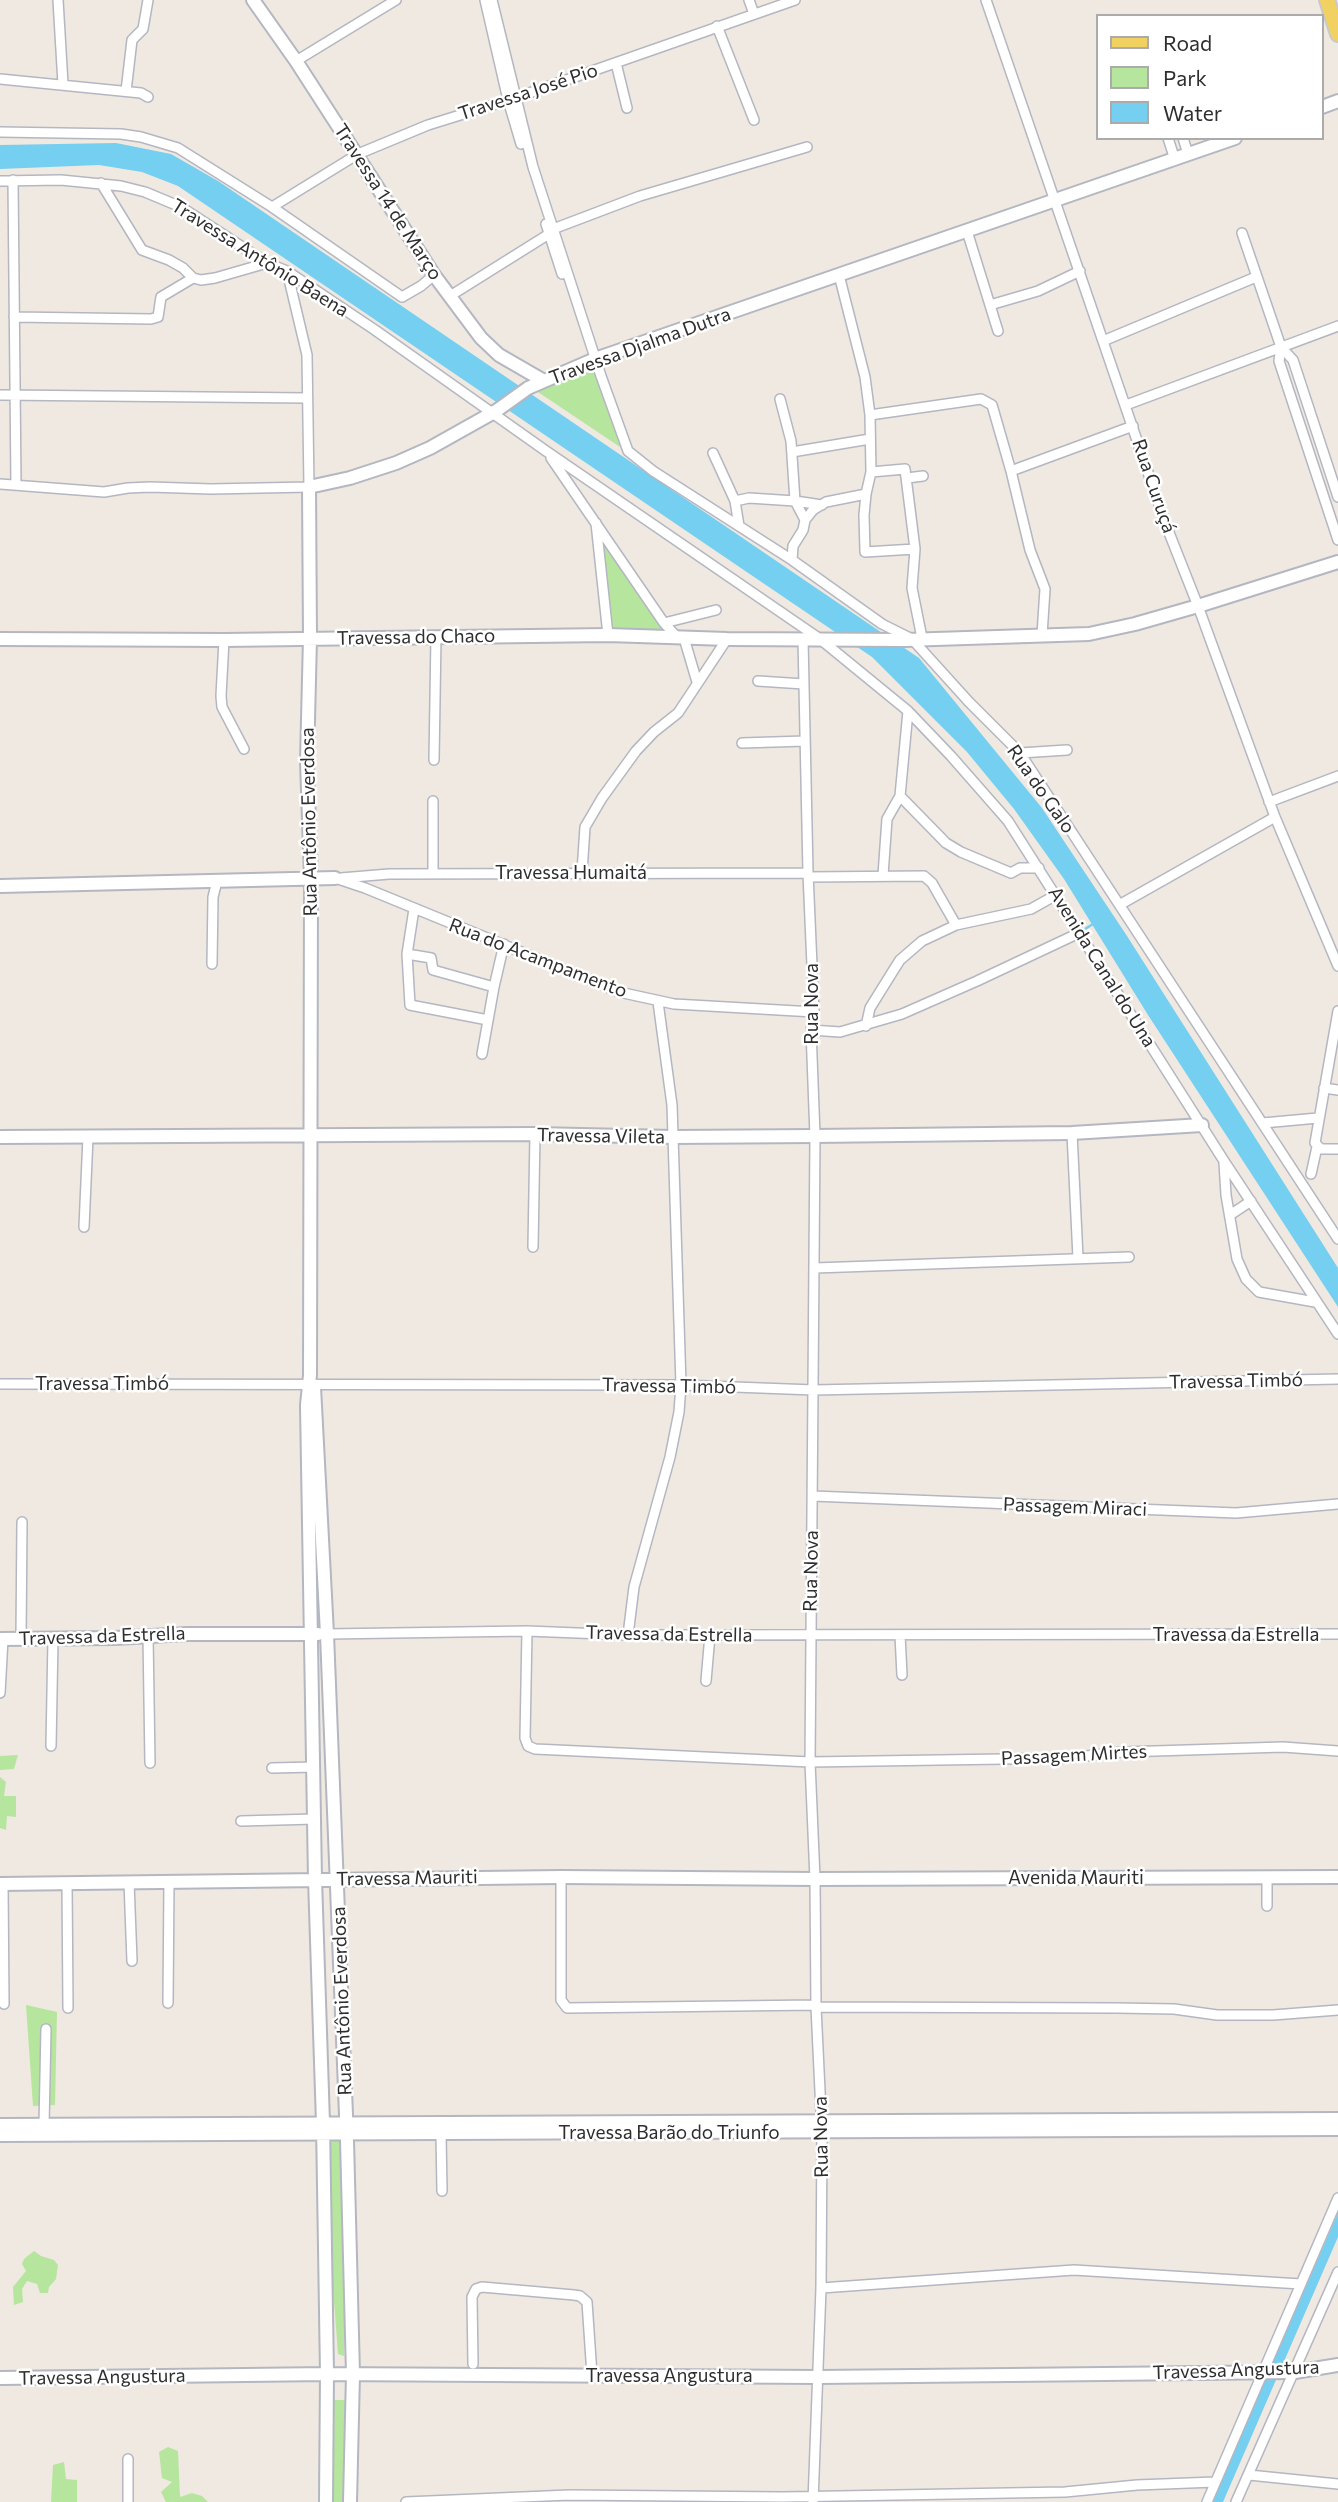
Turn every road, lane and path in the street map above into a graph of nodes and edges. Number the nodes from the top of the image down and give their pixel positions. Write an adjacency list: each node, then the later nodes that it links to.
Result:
1 (58, 0): 17 (street)
2 (148, 0): 18 (street)
3 (253, 0): 14 (street, Travessa 14 de Março)
4 (396, 0): 14 (street)
5 (485, 0): 20 (street)
6 (492, 0): 20 (street)
7 (750, 0): 11 (street)
8 (794, 0): 11 (street, Travessa José Pio)
9 (986, 0): 34 (street, Rua Curuçá)
10 (1327, 0): 13 (main road)
11 (754, 14): 12 (street, Travessa José Pio)
12 (717, 26): 15 (street, Travessa José Pio); 22 (street)
13 (1338, 34)
14 (296, 61): 28 (street, Travessa 14 de Março)
15 (616, 62): 20 (street, Travessa José Pio); 21 (street)
16 (0, 79): 17 (street)
17 (63, 84): 18 (street)
18 (126, 91): 19 (street)
19 (148, 97)
20 (511, 99): 28 (street, Travessa José Pio); 37 (street)
21 (627, 108)
22 (754, 120)
23 (0, 132): 35 (street)
24 (1169, 140): 30 (street)
25 (1184, 140): 29 (street)
26 (1229, 140): 29 (street, Travessa Djalma Dutra)
27 (807, 147): 37 (street)
28 (358, 154): 35 (street, Travessa José Pio); 42 (street, Travessa 14 de Março)
29 (1188, 154): 30 (street, Travessa Djalma Dutra)
30 (1175, 160): 34 (street, Travessa Djalma Dutra)
31 (13, 180): 32 (street, Travessa Antônio Baena); 33 (street, Travessa Antônio Baena); 48 (street)
32 (0, 181)
33 (102, 183): 39 (street, Travessa Antônio Baena); 45 (street)
34 (1056, 200): 36 (street, Travessa Djalma Dutra); 41 (street, Rua Curuçá)
35 (272, 207): 42 (street)
36 (967, 231): 43 (street, Travessa Djalma Dutra); 47 (street)
37 (551, 232): 46 (street); 53 (street)
38 (1242, 233): 44 (street)
39 (267, 263): 40 (street, Travessa Antônio Baena); 45 (street)
40 (287, 271): 57 (street, Rua Antônio Everdosa); 60 (street, Travessa Antônio Baena)
41 (1080, 271): 47 (street); 51 (street, Rua Curuçá)
42 (434, 275): 46 (street, Travessa 14 de Março)
43 (839, 275): 53 (street, Travessa Djalma Dutra); 61 (street)
44 (1256, 276): 51 (street); 52 (street)
45 (193, 278): 48 (street)
46 (450, 296): 54 (street, Travessa 14 de Março)
47 (990, 304): 50 (street)
48 (14, 317): 56 (street)
49 (1338, 326): 52 (street)
50 (998, 331)
51 (1103, 341): 59 (street, Rua Curuçá)
52 (1281, 347): 59 (street); 75 (street); 82 (street)
53 (593, 361): 54 (street, Travessa Djalma Dutra); 81 (street, Rua do Galo)
54 (544, 381): 60 (street, Travessa Djalma Dutra)
55 (0, 395): 56 (street)
56 (15, 395): 57 (street); 72 (street)
57 (307, 398): 73 (street, Rua Antônio Everdosa)
58 (780, 400): 65 (street)
59 (1126, 405): 62 (street, Rua Curuçá)
60 (495, 411): 64 (street); 73 (street, Travessa Djalma Dutra)
61 (870, 415): 63 (street); 67 (street)
62 (1133, 426): 67 (street); 86 (street, Rua Curuçá)
63 (870, 439): 65 (street); 68 (street)
64 (546, 451): 80 (street); 97 (street)
65 (792, 452): 77 (street)
66 (713, 453): 76 (street)
67 (1011, 471): 90 (street)
68 (872, 472): 70 (street); 74 (street)
69 (923, 476): 70 (street)
70 (907, 478): 83 (street)
71 (0, 484): 72 (street, Travessa Djalma Dutra)
72 (16, 485): 73 (street, Travessa Djalma Dutra)
73 (309, 487): 92 (street, Rua Antônio Everdosa)
74 (866, 494): 78 (street); 83 (street)
75 (1338, 497)
76 (735, 501): 77 (street); 81 (street)
77 (795, 501): 78 (street); 79 (street)
78 (822, 505): 79 (street)
79 (805, 520): 84 (street)
80 (595, 521): 88 (street); 89 (street)
81 (739, 526): 84 (street, Rua do Galo)
82 (1338, 540)
83 (915, 549): 98 (street)
84 (792, 560): 98 (street, Rua do Galo)
85 (1338, 562): 86 (street, Travessa do Chaco)
86 (1198, 607): 90 (street, Travessa do Chaco); 113 (street, Rua Curuçá)
87 (716, 610): 88 (street)
88 (664, 623): 93 (street)
89 (608, 635): 91 (street, Travessa do Chaco); 93 (street, Travessa do Chaco)
90 (1042, 635): 98 (street, Travessa do Chaco)
91 (436, 637): 92 (street, Travessa do Chaco); 109 (street)
92 (310, 638): 99 (street, Travessa do Chaco); 121 (street, Rua Antônio Everdosa)
93 (680, 638): 95 (street, Travessa do Chaco); 101 (street)
94 (0, 639): 99 (street, Travessa do Chaco)
95 (727, 639): 96 (street, Travessa do Chaco); 101 (street)
96 (803, 639): 97 (street, Travessa do Chaco); 102 (street, Rua Nova)
97 (825, 639): 98 (street, Travessa do Chaco); 103 (street, Avenida Canal do Una)
98 (913, 639): 108 (street, Rua do Galo)
99 (224, 640): 106 (street)
100 (758, 681): 102 (street)
101 (697, 682): 116 (street)
102 (804, 684): 104 (street, Rua Nova)
103 (908, 711): 111 (street); 115 (street, Avenida Canal do Una)
104 (805, 741): 105 (street); 118 (street, Rua Nova)
105 (742, 743)
106 (244, 749)
107 (1067, 750): 108 (street)
108 (1020, 752): 125 (street, Rua do Galo)
109 (434, 760)
110 (1338, 776): 113 (street)
111 (900, 796): 115 (street); 119 (street)
112 (433, 801): 117 (street)
113 (1269, 802): 114 (street, Rua Curuçá)
114 (1275, 817): 125 (street); 132 (street, Rua Curuçá)
115 (1039, 868): 124 (street, Avenida Canal do Una)
116 (582, 872): 117 (street, Travessa Humaitá); 118 (street, Travessa Humaitá)
117 (433, 874): 120 (street, Travessa Humaitá)
118 (808, 875): 119 (street, Travessa Humaitá); 136 (street, Rua Nova)
119 (883, 876): 127 (street, Travessa Humaitá)
120 (335, 878): 121 (street, Rua do Acampamento); 126 (street, Rua do Acampamento)
121 (311, 879): 122 (street); 151 (street, Rua Antônio Everdosa)
122 (217, 881): 123 (street); 131 (street)
123 (0, 886)
124 (1055, 895): 127 (street); 128 (street, Avenida Canal do Una)
125 (1121, 904): 144 (street, Rua do Galo)
126 (414, 909): 129 (street, Rua do Acampamento); 130 (street)
127 (956, 925): 138 (street)
128 (1079, 933): 138 (street); 145 (street, Avenida Canal do Una)
129 (504, 944): 133 (street); 134 (street, Rua do Acampamento)
130 (407, 954): 133 (street); 137 (street)
131 (212, 964)
132 (1338, 966)
133 (494, 987): 137 (street)
134 (658, 1002): 136 (street, Rua do Acampamento); 152 (street)
135 (1338, 1011): 141 (street)
136 (814, 1012): 139 (street, Rua Nova)
137 (488, 1020): 140 (street)
138 (866, 1026): 139 (street)
139 (811, 1030): 148 (street, Rua Nova)
140 (482, 1054)
141 (1324, 1088): 142 (street); 143 (street)
142 (1338, 1090)
143 (1318, 1118): 144 (street); 153 (street)
144 (1264, 1123): 160 (street, Rua do Galo)
145 (1202, 1125): 146 (street, Travessa Vileta); 155 (street, Avenida Canal do Una)
146 (1072, 1133): 148 (street, Travessa Vileta); 163 (street)
147 (535, 1134): 151 (street, Travessa Vileta); 152 (street, Travessa Vileta); 161 (street)
148 (814, 1136): 152 (street, Travessa Vileta); 164 (street, Rua Nova)
149 (0, 1137): 150 (street, Travessa Vileta)
150 (88, 1137): 151 (street, Travessa Vileta); 159 (street)
151 (310, 1137): 168 (street, Rua Antônio Everdosa)
152 (673, 1137): 170 (street)
153 (1317, 1147): 154 (street); 156 (street)
154 (1338, 1149)
155 (1224, 1161): 157 (street, Avenida Canal do Una); 158 (street)
156 (1311, 1174)
157 (1251, 1201): 158 (street); 165 (street, Avenida Canal do Una)
158 (1230, 1215): 165 (street)
159 (84, 1227)
160 (1338, 1239)
161 (533, 1247)
162 (1129, 1257): 163 (street)
163 (1078, 1258): 164 (street)
164 (815, 1268): 171 (street, Rua Nova)
165 (1315, 1302): 166 (street, Avenida Canal do Una)
166 (1338, 1334)
167 (1338, 1379): 171 (street, Travessa Timbó)
168 (311, 1381): 169 (street, Travessa Timbó); 170 (street, Travessa Timbó); 176 (street, Rua Antônio Everdosa); 177 (street, Rua Antônio Everdosa)
169 (0, 1384)
170 (681, 1385): 171 (street, Travessa Timbó); 180 (street)
171 (814, 1390): 172 (street, Rua Nova)
172 (813, 1496): 173 (street, Passagem Miraci); 178 (street, Rua Nova)
173 (1338, 1504)
174 (22, 1522): 185 (street)
175 (527, 1631): 177 (street, Travessa da Estrella); 180 (street, Travessa da Estrella); 192 (street, Passagem Mirtes)
176 (312, 1633): 177 (street, Travessa da Estrella); 183 (street, Travessa da Estrella); 194 (street, Rua Antônio Everdosa)
177 (327, 1634): 199 (street, Rua Antônio Everdosa)
178 (810, 1634): 181 (street, Travessa da Estrella); 182 (street, Travessa da Estrella); 192 (street, Rua Nova)
179 (1338, 1634): 182 (street, Travessa da Estrella)
180 (628, 1635): 181 (street, Travessa da Estrella)
181 (710, 1635): 188 (street)
182 (900, 1635): 187 (street)
183 (148, 1636): 186 (street, Travessa da Estrella); 193 (street)
184 (2, 1639): 185 (street, Travessa da Estrella); 189 (street)
185 (21, 1639): 186 (street, Travessa da Estrella)
186 (53, 1639): 190 (street)
187 (902, 1675)
188 (706, 1682)
189 (0, 1693)
190 (51, 1746)
191 (1338, 1751): 192 (street, Passagem Mirtes)
192 (810, 1762): 204 (street, Rua Nova)
193 (150, 1763)
194 (314, 1766): 195 (street); 196 (street, Rua Antônio Everdosa)
195 (272, 1768)
196 (315, 1819): 197 (street); 198 (street, Rua Antônio Everdosa)
197 (241, 1821)
198 (314, 1845): 199 (street); 205 (street, Rua Antônio Everdosa)
199 (335, 1845): 203 (street, Rua Antônio Everdosa)
200 (561, 1877): 203 (street, Travessa Mauriti); 204 (street, Travessa Mauriti); 214 (street)
201 (1267, 1877): 202 (street, Avenida Mauriti); 204 (street, Avenida Mauriti); 210 (street)
202 (1338, 1877)
203 (337, 1878): 205 (street, Travessa Mauriti); 225 (street, Rua Antônio Everdosa)
204 (815, 1879): 214 (street, Rua Nova)
205 (315, 1880): 206 (street, Travessa Mauriti); 224 (street, Rua Antônio Everdosa)
206 (169, 1881): 207 (street, Travessa Mauriti); 212 (street)
207 (129, 1882): 208 (street, Travessa Mauriti); 211 (street)
208 (67, 1883): 209 (street, Travessa Mauriti); 215 (street)
209 (2, 1884): 213 (street)
210 (1267, 1906)
211 (132, 1961)
212 (168, 2003)
213 (4, 2004)
214 (816, 2006): 216 (street); 222 (street, Rua Nova)
215 (68, 2008)
216 (1338, 2010)
217 (46, 2029): 220 (street)
218 (1338, 2119): 221 (street, Travessa Barão do Triunfo)
219 (0, 2125): 220 (street, Travessa Barão do Triunfo)
220 (44, 2125): 227 (street, Travessa Barão do Triunfo)
221 (1176, 2125): 222 (street, Travessa Barão do Triunfo); 226 (street, Travessa Barão do Triunfo)
222 (822, 2127): 223 (street, Travessa Barão do Triunfo); 234 (street, Rua Nova)
223 (569, 2128): 225 (street, Travessa Barão do Triunfo); 228 (street, Travessa Barão do Triunfo)
224 (323, 2129): 225 (street, Travessa Barão do Triunfo); 227 (street, Travessa Barão do Triunfo); 240 (street, Rua Antônio Everdosa)
225 (347, 2129): 228 (street, Travessa Barão do Triunfo); 241 (street, Rua Antônio Everdosa)
226 (1338, 2129)
227 (63, 2130): 229 (street, Travessa Barão do Triunfo)
228 (441, 2134): 230 (street)
229 (0, 2136)
230 (442, 2192)
231 (1338, 2198): 233 (street)
232 (1338, 2272): 235 (street)
233 (1301, 2284): 234 (street); 238 (street)
234 (821, 2288): 243 (street, Rua Nova)
235 (1335, 2288): 239 (street)
236 (472, 2364): 242 (street)
237 (1338, 2365): 239 (street, Travessa Angustura)
238 (1264, 2371): 239 (street, Travessa Angustura); 243 (street, Travessa Angustura); 247 (street)
239 (1290, 2371): 246 (street)
240 (327, 2374): 241 (street, Travessa Angustura); 244 (street, Travessa Angustura); 251 (street, Rua Antônio Everdosa)
241 (353, 2375): 242 (street, Travessa Angustura); 252 (street, Rua Antônio Everdosa)
242 (592, 2375): 243 (street, Travessa Angustura)
243 (819, 2377): 249 (street, Rua Nova)
244 (0, 2378)
245 (128, 2459): 250 (street)
246 (1250, 2475): 248 (street); 255 (street)
247 (1215, 2482): 249 (street); 254 (street)
248 (1338, 2484)
249 (813, 2499): 253 (street)
250 (128, 2502)
251 (326, 2502)
252 (350, 2502)
253 (406, 2502)
254 (1207, 2502)
255 (1236, 2502)

